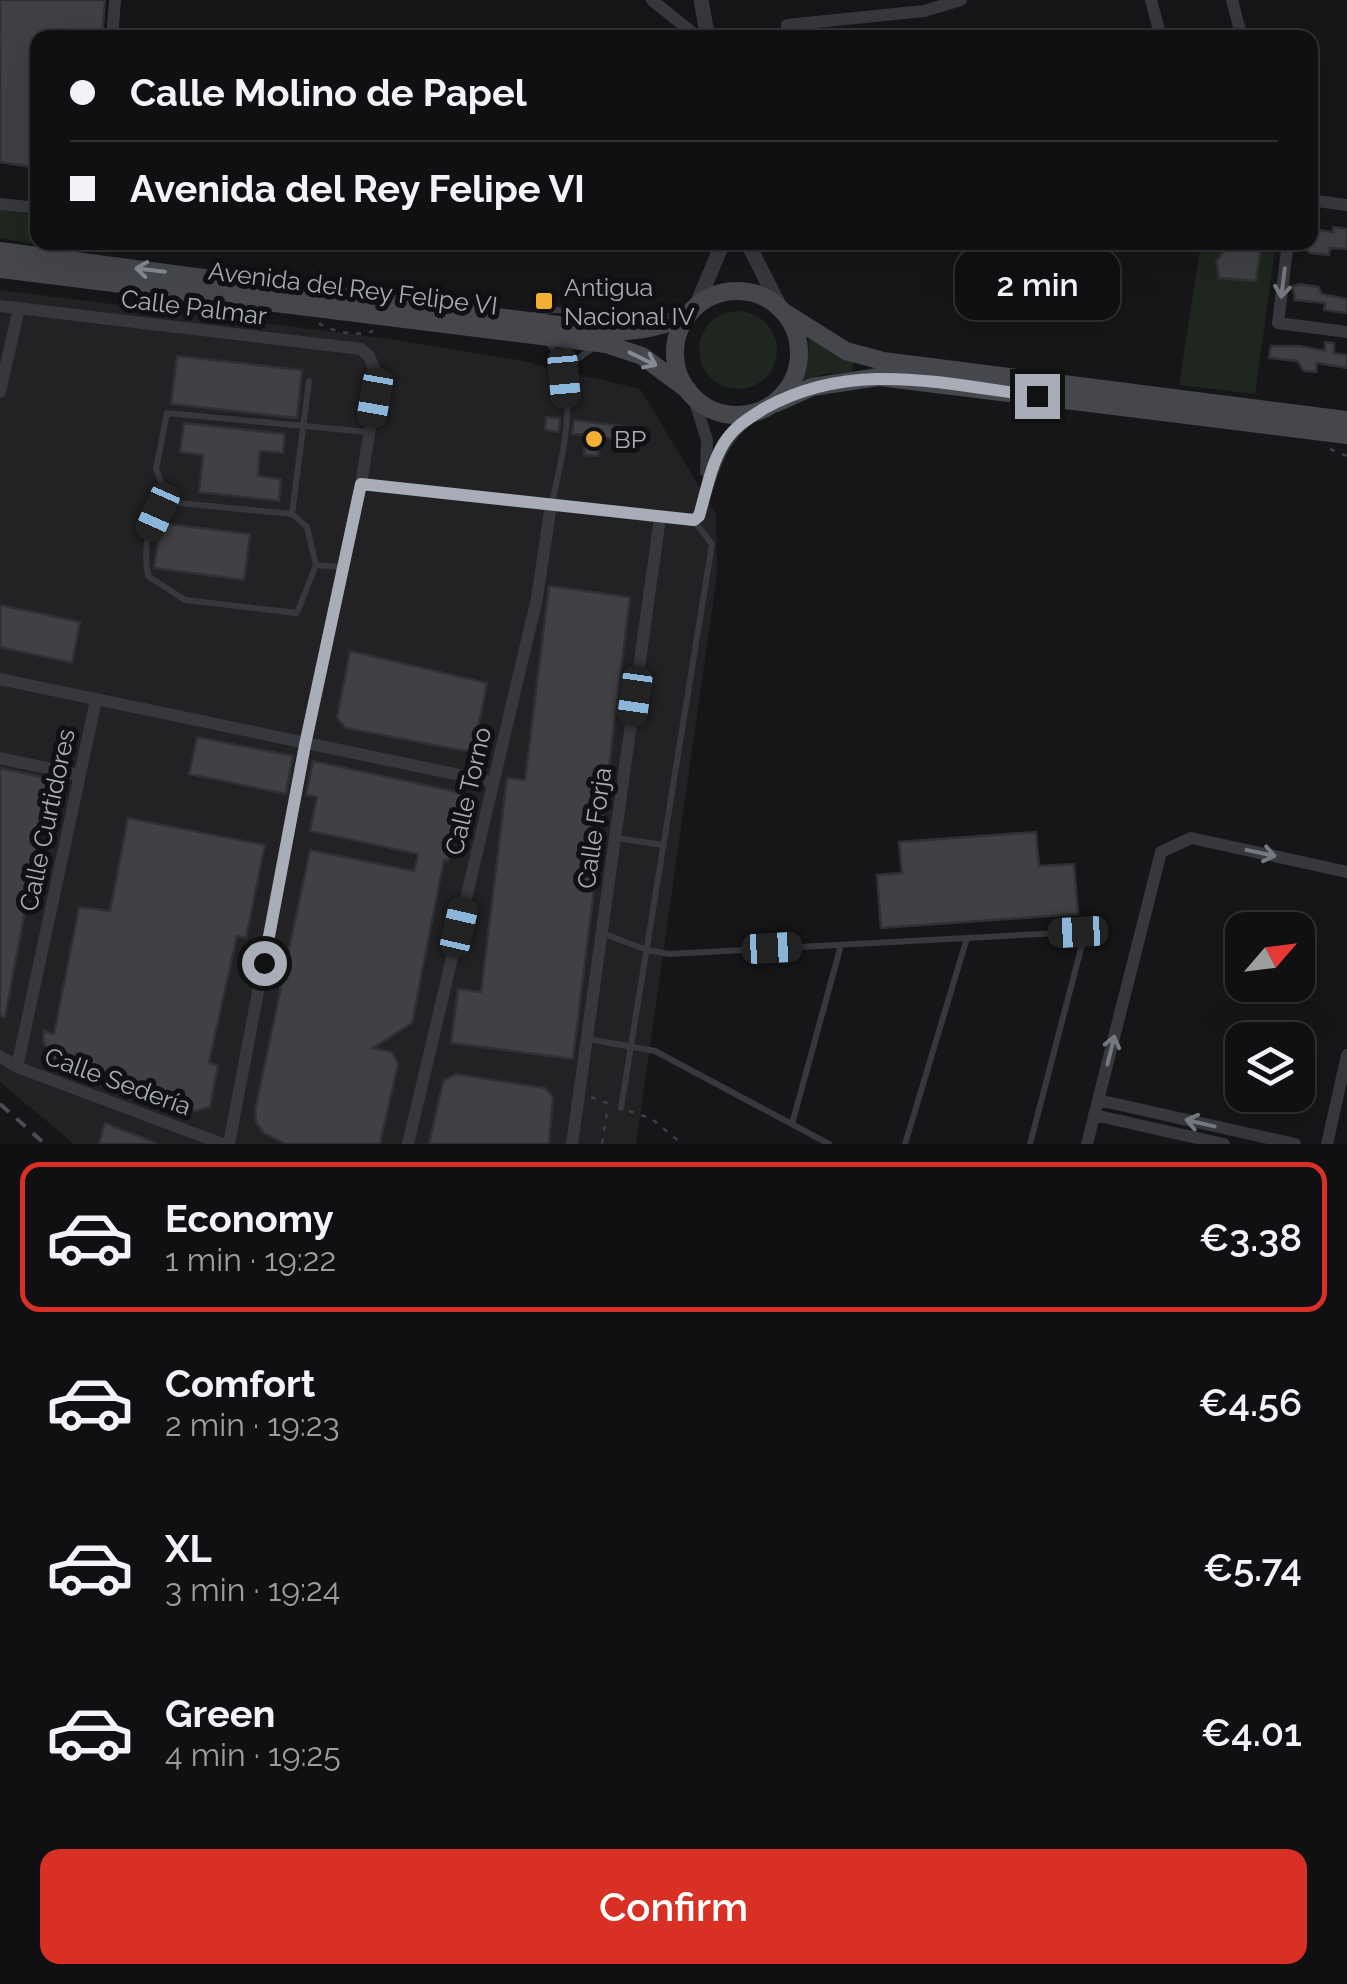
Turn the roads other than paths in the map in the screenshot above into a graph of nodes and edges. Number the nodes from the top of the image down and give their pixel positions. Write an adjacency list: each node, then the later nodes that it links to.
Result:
1 (115, 0): 7 (street)
2 (652, 0): 8 (street)
3 (701, 0): 9 (street)
4 (961, 0): 10 (street)
5 (1150, 0): 11 (street)
6 (1232, 0): 12 (street)
7 (113, 30)
8 (690, 30)
9 (707, 30)
10 (788, 30)
11 (1159, 30)
12 (1240, 30)
13 (1318, 201): 15 (street)
14 (0, 204): 16 (street)
15 (1347, 205)
16 (30, 207)
17 (720, 250): 24 (street)
18 (749, 250): 25 (street)
19 (1287, 250): 26 (street, one-way to 26)
20 (0, 251): 28 (main road, Avenida del Rey Felipe VI, one-way to 20)
21 (0, 269): 27 (main road, Avenida del Rey Felipe VI)
22 (0, 306): 23 (street, Calle Palmar)
23 (19, 308): 31 (street); 36 (street, Calle Palmar)
24 (694, 309): 25 (main road); 28 (main road, Avenida del Rey Felipe VI); 32 (main road)
25 (783, 311): 33 (main road); 34 (main road)
26 (1347, 332)
27 (545, 337): 28 (main road, Avenida del Rey Felipe VI); 29 (lane)
28 (601, 337): 29 (lane); 32 (main road, Avenida del Rey Felipe VI, one-way to 32)
29 (564, 378): 41 (lane)
30 (308, 382): 35 (lane)
31 (0, 392)
32 (690, 393): 33 (main road); 40 (street)
33 (767, 407): 37 (main road); 40 (street)
34 (1342, 417)
35 (304, 426): 36 (lane); 39 (lane); 42 (lane)
36 (370, 432): 38 (street)
37 (1347, 435)
38 (361, 484): 41 (street); 46 (street)
39 (169, 502): 42 (lane); 45 (lane)
40 (702, 504): 44 (street)
41 (552, 505): 43 (street); 52 (street, Calle Torno)
42 (292, 514): 45 (lane)
43 (660, 518): 44 (street); 53 (street, Calle Forja)
44 (694, 520): 54 (lane)
45 (316, 565): 46 (lane)
46 (343, 567): 49 (street)
47 (0, 679): 48 (street)
48 (96, 700): 49 (street); 51 (street, Calle Curtidores)
49 (305, 745): 52 (street); 69 (street)
50 (0, 758): 51 (street)
51 (79, 775): 64 (street, Calle Curtidores)
52 (493, 782): 70 (street, Calle Torno)
53 (615, 838): 54 (lane); 56 (street, Calle Forja)
54 (664, 845): 59 (lane)
55 (1347, 872): 65 (street, one-way to 55)
56 (602, 933): 59 (lane); 60 (street, Calle Forja)
57 (967, 938): 58 (lane); 73 (lane); 74 (lane)
58 (840, 944): 59 (lane); 68 (lane)
59 (647, 950): 61 (lane)
60 (587, 1039): 61 (lane); 71 (street, Calle Forja)
61 (633, 1048): 66 (lane); 68 (lane)
62 (1347, 1055): 78 (street)
63 (0, 1056): 64 (street, Calle Sedería)
64 (17, 1067): 69 (street, Calle Sedería)
65 (1098, 1100): 67 (street); 77 (street, one-way to 65)
66 (621, 1108)
67 (1094, 1114): 75 (street); 76 (street)
68 (792, 1124): 72 (lane)
69 (226, 1144)
70 (408, 1144)
71 (572, 1144)
72 (829, 1144)
73 (906, 1144)
74 (1030, 1144)
75 (1086, 1144)
76 (1224, 1144)
77 (1296, 1144)
78 (1328, 1144)

